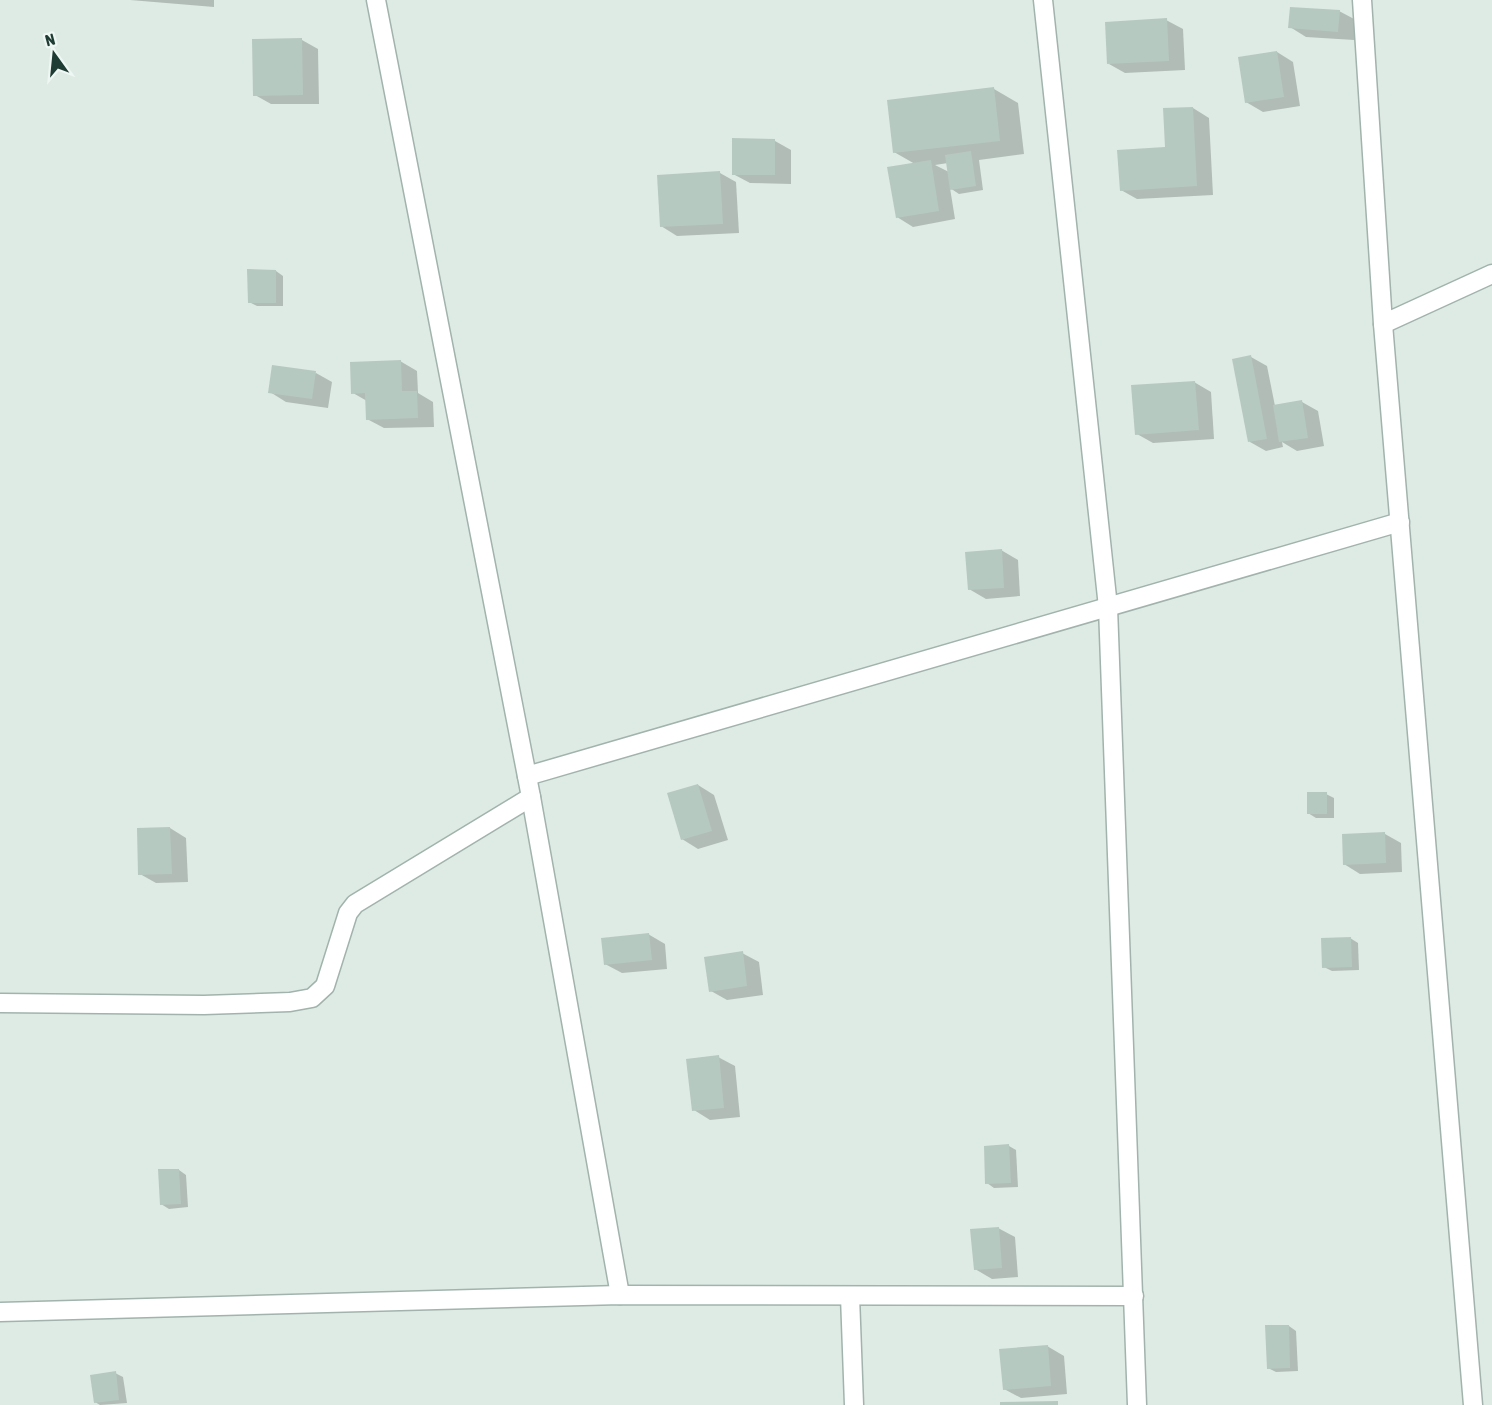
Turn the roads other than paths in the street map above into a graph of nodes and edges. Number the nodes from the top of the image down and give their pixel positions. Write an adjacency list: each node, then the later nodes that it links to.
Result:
1 (376, 0): 8 (street)
2 (1043, 0): 7 (street)
3 (1362, 0): 5 (street)
4 (1492, 274): 5 (street)
5 (1383, 324): 6 (street)
6 (1400, 522): 7 (street); 17 (street)
7 (1108, 607): 8 (street); 13 (street)
8 (527, 776): 9 (street)
9 (531, 797): 10 (street); 11 (street)
10 (0, 1003)
11 (620, 1295): 12 (street); 14 (street)
12 (850, 1296): 13 (street); 15 (street)
13 (1134, 1296): 16 (street)
14 (0, 1312)
15 (854, 1405)
16 (1137, 1405)
17 (1473, 1405)

